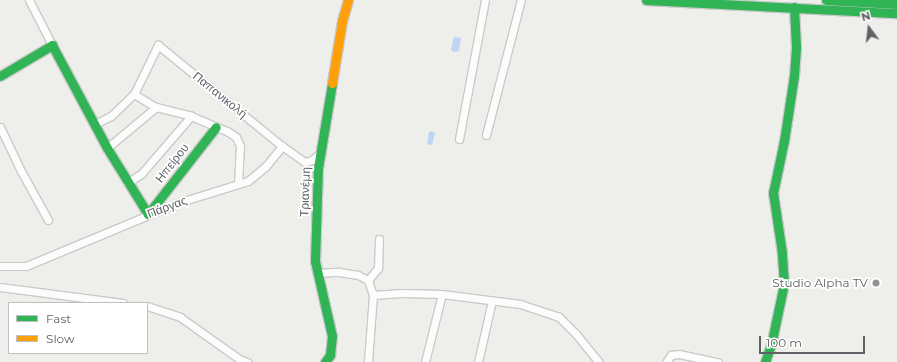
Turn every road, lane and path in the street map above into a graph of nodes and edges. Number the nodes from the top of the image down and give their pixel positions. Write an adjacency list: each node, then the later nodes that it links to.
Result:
1 (29, 0): 12 (street)
2 (342, 0): 11 (street, Τριανέμη)
3 (348, 0): 11 (street, Τριανέμη)
4 (485, 0): 21 (street)
5 (521, 0): 20 (street)
6 (646, 0): 9 (street)
7 (826, 0): 8 (street)
8 (897, 4)
9 (794, 7): 10 (street); 47 (street)
10 (897, 13)
11 (342, 21): 24 (street, Τριανέμη)
12 (52, 45): 13 (street); 17 (street)
13 (0, 76)
14 (134, 94): 15 (street); 17 (street); 22 (street, Παπανικολή)
15 (156, 107): 16 (street); 23 (street)
16 (190, 116): 19 (street); 25 (street)
17 (95, 124): 23 (street)
18 (0, 127): 28 (street)
19 (216, 127): 26 (street); 27 (street, Ηπείρου)
20 (486, 135)
21 (459, 139)
22 (282, 146): 24 (street); 26 (street, Πάργας)
23 (107, 148): 25 (street)
24 (319, 154): 31 (street, Τριανέμη)
25 (127, 183): 27 (street)
26 (238, 184): 27 (street, Πάργας)
27 (148, 214): 30 (street, Πάργας)
28 (48, 220)
29 (379, 239): 32 (street)
30 (0, 266)
31 (317, 273): 32 (street); 40 (street, Τριανέμη)
32 (368, 280): 35 (street)
33 (0, 287): 37 (street)
34 (442, 294): 35 (street); 36 (street); 42 (street)
35 (373, 295): 41 (street)
36 (492, 301): 43 (street); 44 (street)
37 (115, 302)
38 (148, 306): 39 (street)
39 (247, 362)
40 (325, 362)
41 (368, 362)
42 (425, 362)
43 (478, 362)
44 (599, 362)
45 (666, 362): 46 (street)
46 (718, 362)
47 (765, 362)

